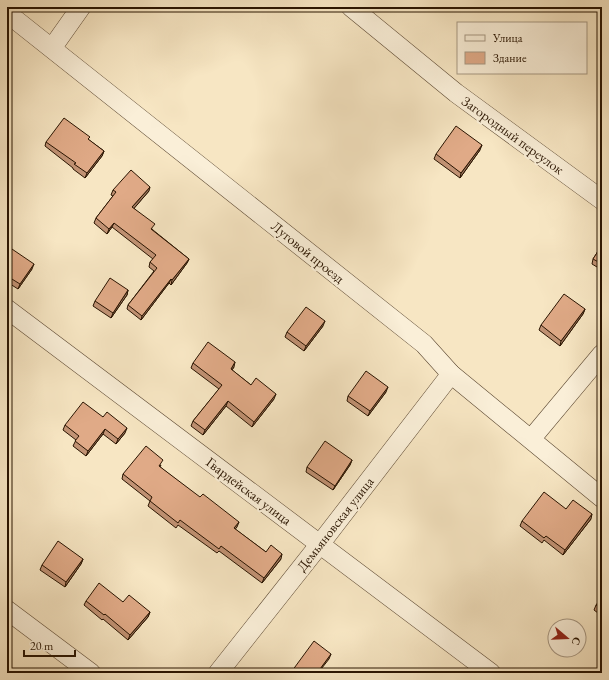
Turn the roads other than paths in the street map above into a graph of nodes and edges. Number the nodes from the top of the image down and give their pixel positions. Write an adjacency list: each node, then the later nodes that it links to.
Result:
1 (81, 7): 4 (street)
2 (351, 7): 5 (street, Загородный переулок)
3 (7, 13): 4 (street, Луговой проезд)
4 (52, 48): 8 (street, Луговой проезд)
5 (602, 200)
6 (7, 309): 11 (street, Гвардейская улица)
7 (602, 354): 9 (street)
8 (451, 374): 9 (street, Луговой проезд); 11 (street, Демьяновская улица)
9 (531, 439): 10 (street, Луговой проезд)
10 (602, 498)
11 (320, 544): 14 (street, Демьяновская улица); 15 (street, Гвардейская улица)
12 (7, 610): 13 (street)
13 (91, 673)
14 (218, 673)
15 (491, 673)

